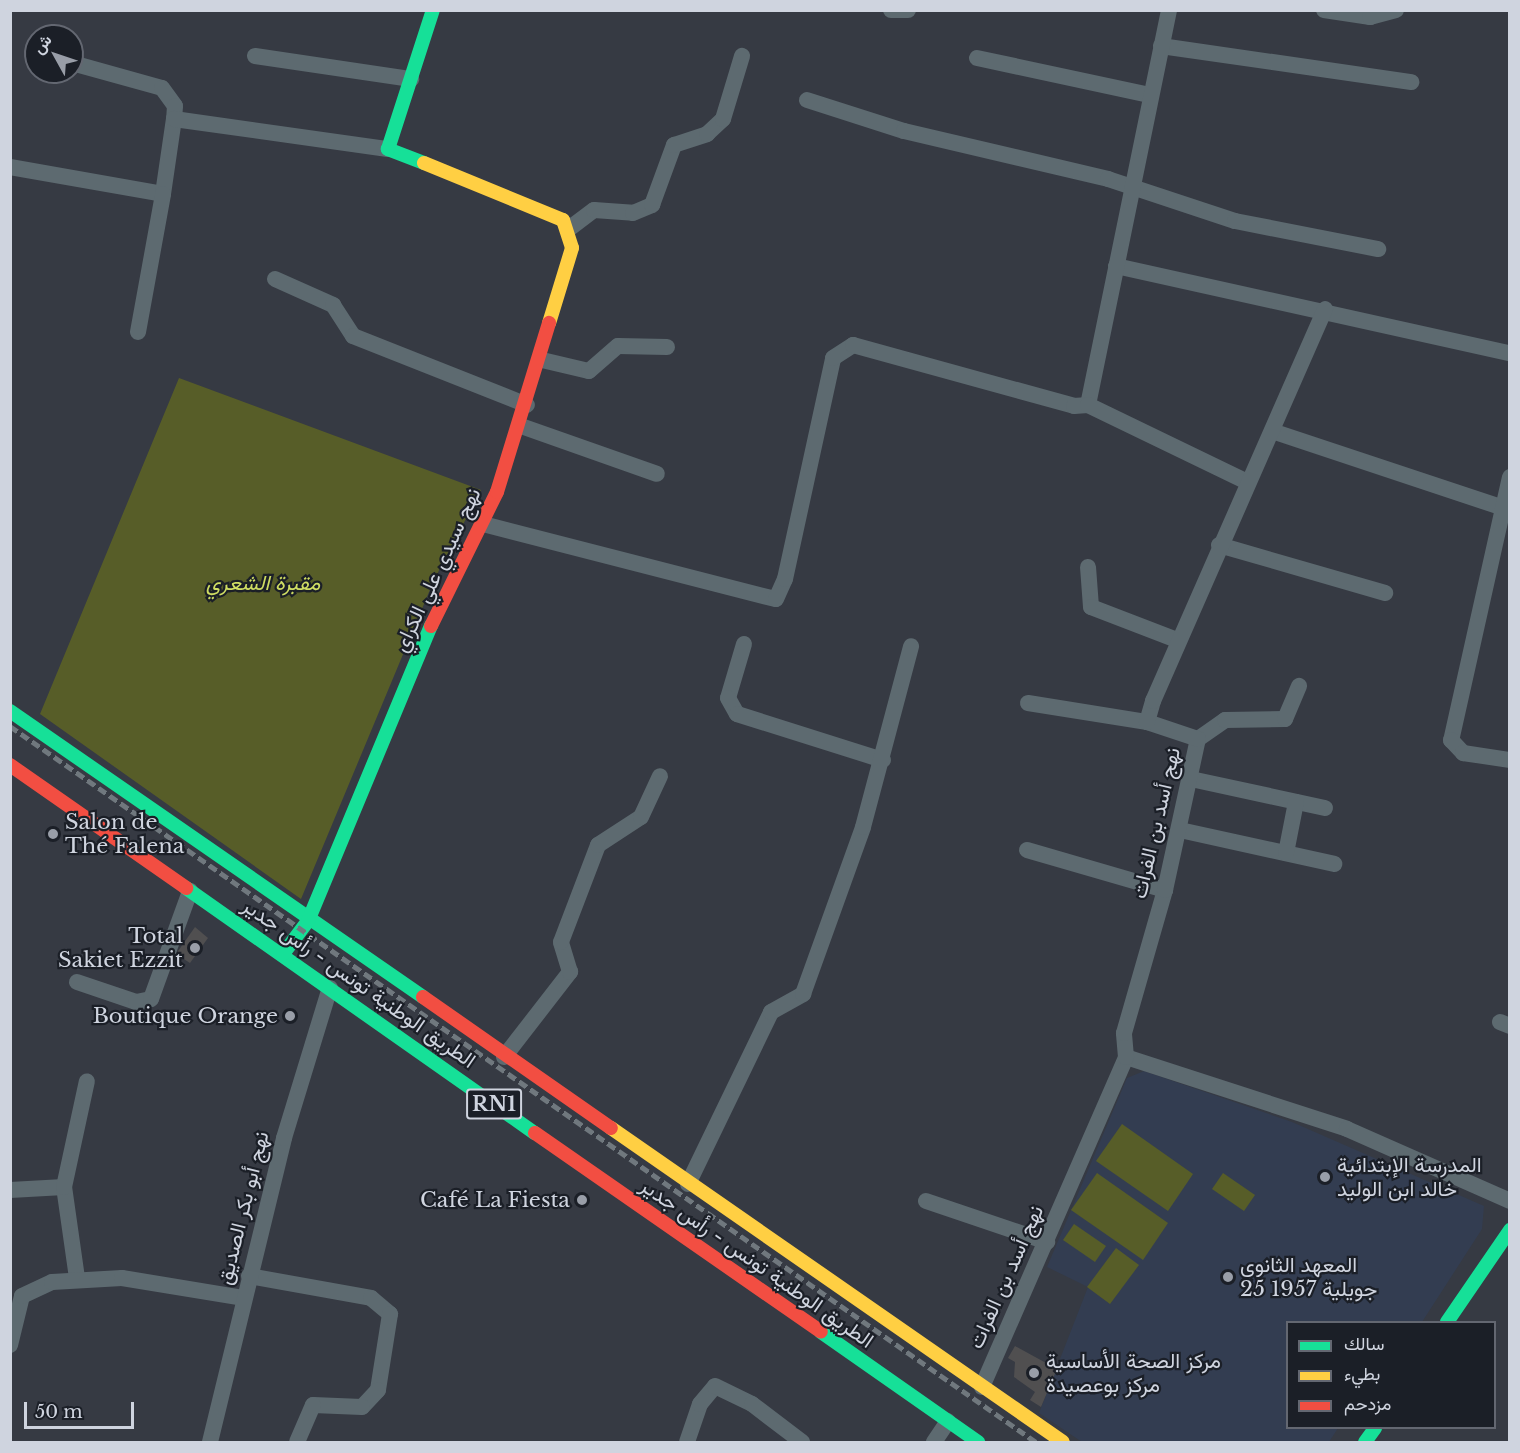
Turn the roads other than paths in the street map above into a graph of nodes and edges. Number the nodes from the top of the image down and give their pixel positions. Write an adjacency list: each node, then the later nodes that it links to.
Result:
1 (433, 10): 12 (street)
2 (891, 10): 3 (street)
3 (908, 10)
4 (1169, 10): 7 (street)
5 (1324, 10): 6 (street)
6 (1396, 10)
7 (1161, 46): 13 (street); 14 (street)
8 (255, 56): 12 (street)
9 (742, 56): 21 (street)
10 (977, 58): 14 (street)
11 (84, 66): 16 (street)
12 (411, 79): 17 (street)
13 (1411, 82)
14 (1150, 95): 19 (street)
15 (807, 100): 19 (street)
16 (174, 120): 17 (street); 20 (street)
17 (388, 149): 21 (street)
18 (10, 167): 20 (street)
19 (1129, 187): 22 (street); 23 (street)
20 (163, 194): 26 (street)
21 (570, 228): 29 (street, نهج سيدي علي الكراي)
22 (1378, 249)
23 (1116, 266): 25 (street); 31 (street)
24 (275, 279): 30 (street)
25 (1325, 309): 28 (street); 33 (street, نهج أسد بن الفرات)
26 (138, 332)
27 (667, 347): 29 (street)
28 (1509, 353)
29 (542, 360): 30 (street, نهج سيدي علي الكراي)
30 (527, 405): 32 (street, نهج سيدي علي الكراي)
31 (1088, 405): 36 (street); 38 (street)
32 (520, 426): 34 (street); 38 (street, نهج سيدي علي الكراي)
33 (1272, 430): 36 (street, نهج أسد بن الفرات); 37 (street)
34 (657, 474)
35 (1509, 477): 37 (street)
36 (1247, 482): 39 (street, نهج أسد بن الفرات)
37 (1503, 508): 51 (street)
38 (483, 524): 63 (street, نهج سيدي علي الكراي)
39 (1219, 545): 41 (street); 42 (street, نهج أسد بن الفرات)
40 (1089, 567): 42 (street)
41 (1385, 593)
42 (1177, 640): 48 (street, نهج أسد بن الفرات)
43 (744, 644): 50 (street)
44 (911, 646): 50 (street)
45 (1299, 687): 49 (street)
46 (1028, 703): 48 (street)
47 (10, 711): 63 (street)
48 (1147, 723): 49 (street, نهج أسد بن الفرات)
49 (1198, 739): 54 (street, نهج أسد بن الفرات)
50 (883, 760): 70 (street)
51 (1509, 760)
52 (10, 765): 62 (street, الطريق الوطنية تونس - رأس جدير / RN1)
53 (660, 776): 67 (street)
54 (1191, 779): 55 (street); 57 (street, نهج أسد بن الفرات)
55 (1296, 802): 56 (street); 59 (street)
56 (1325, 808)
57 (1180, 830): 59 (street); 61 (street, نهج أسد بن الفرات)
58 (1027, 850): 61 (street)
59 (1286, 853): 60 (street)
60 (1334, 864)
61 (1165, 890): 68 (street, نهج أسد بن الفرات)
62 (190, 891): 64 (street, الطريق الوطنية تونس - رأس جدير / RN1); 65 (street)
63 (308, 921): 64 (street, نهج سيدي علي الكراي); 67 (street)
64 (283, 954): 66 (street, الطريق الوطنية تونس - رأس جدير / RN1)
65 (77, 982)
66 (330, 988): 77 (street, نهج أبو بكر الصديق); 83 (street, الطريق الوطنية تونس - رأس جدير / RN1)
67 (504, 1057): 70 (street)
68 (1126, 1057): 73 (street); 76 (street, نهج أسد بن الفرات)
69 (87, 1081): 71 (street)
70 (688, 1184): 82 (street)
71 (64, 1187): 72 (street); 78 (street)
72 (10, 1190)
73 (1508, 1198)
74 (926, 1201): 76 (street)
75 (1509, 1230): 80 (street)
76 (1047, 1242): 82 (street, نهج أسد بن الفرات)
77 (249, 1276): 79 (street, نهج أبو بكر الصديق); 86 (street)
78 (77, 1278): 79 (street); 81 (street)
79 (244, 1298): 85 (street, نهج أبو بكر الصديق)
80 (1448, 1321)
81 (10, 1345)
82 (982, 1387): 91 (street)
83 (948, 1421): 89 (street); 90 (street, الطريق الوطنية تونس - رأس جدير / RN1)
84 (1374, 1429): 92 (street)
85 (210, 1443)
86 (297, 1443)
87 (687, 1443): 88 (street)
88 (802, 1443)
89 (934, 1443)
90 (978, 1443)
91 (1063, 1443)
92 (1365, 1443)

